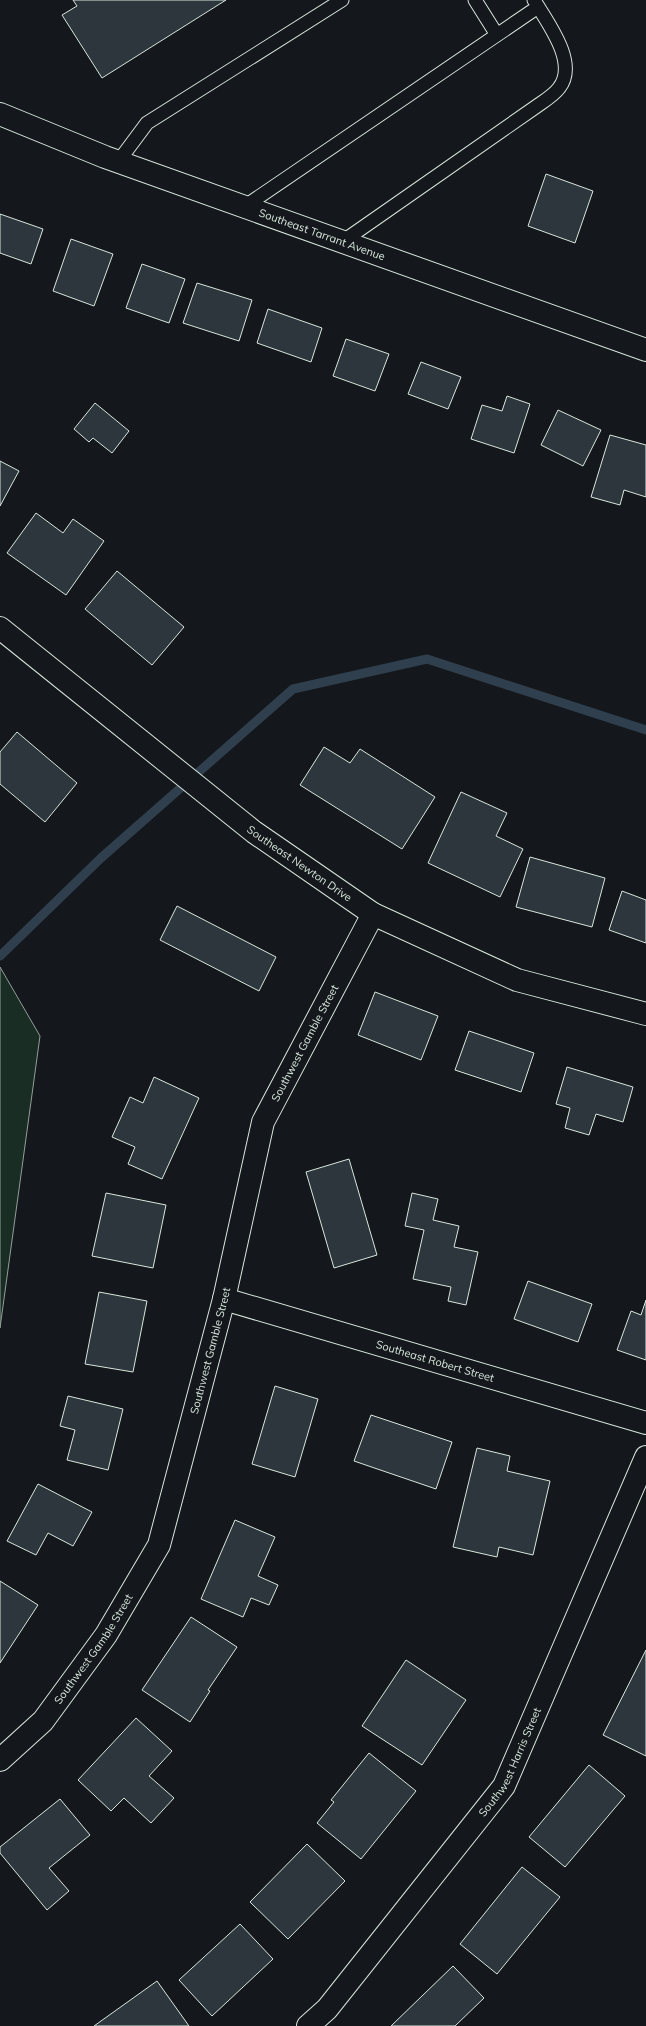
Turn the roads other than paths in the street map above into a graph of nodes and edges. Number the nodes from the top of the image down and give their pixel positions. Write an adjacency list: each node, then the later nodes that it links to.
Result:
1 (342, 0): 6 (lane)
2 (475, 0): 4 (lane)
3 (536, 4): 4 (lane); 8 (lane)
4 (497, 35): 7 (lane)
5 (0, 114): 6 (street, Southeast Tarrant Avenue)
6 (118, 162): 7 (street, Southeast Tarrant Avenue)
7 (244, 207): 8 (street, Southeast Tarrant Avenue)
8 (342, 242): 9 (street, Southeast Tarrant Avenue)
9 (646, 350)
10 (0, 628): 11 (street, Southeast Newton Drive)
11 (373, 914): 12 (street, Southeast Newton Drive); 13 (street, Southwest Gamble Street)
12 (646, 1014)
13 (224, 1299): 14 (street, Southeast Robert Street); 16 (street, Southwest Gamble Street)
14 (646, 1423)
15 (646, 1457): 17 (street, Southwest Harris Street)
16 (0, 1760)
17 (308, 2026)

